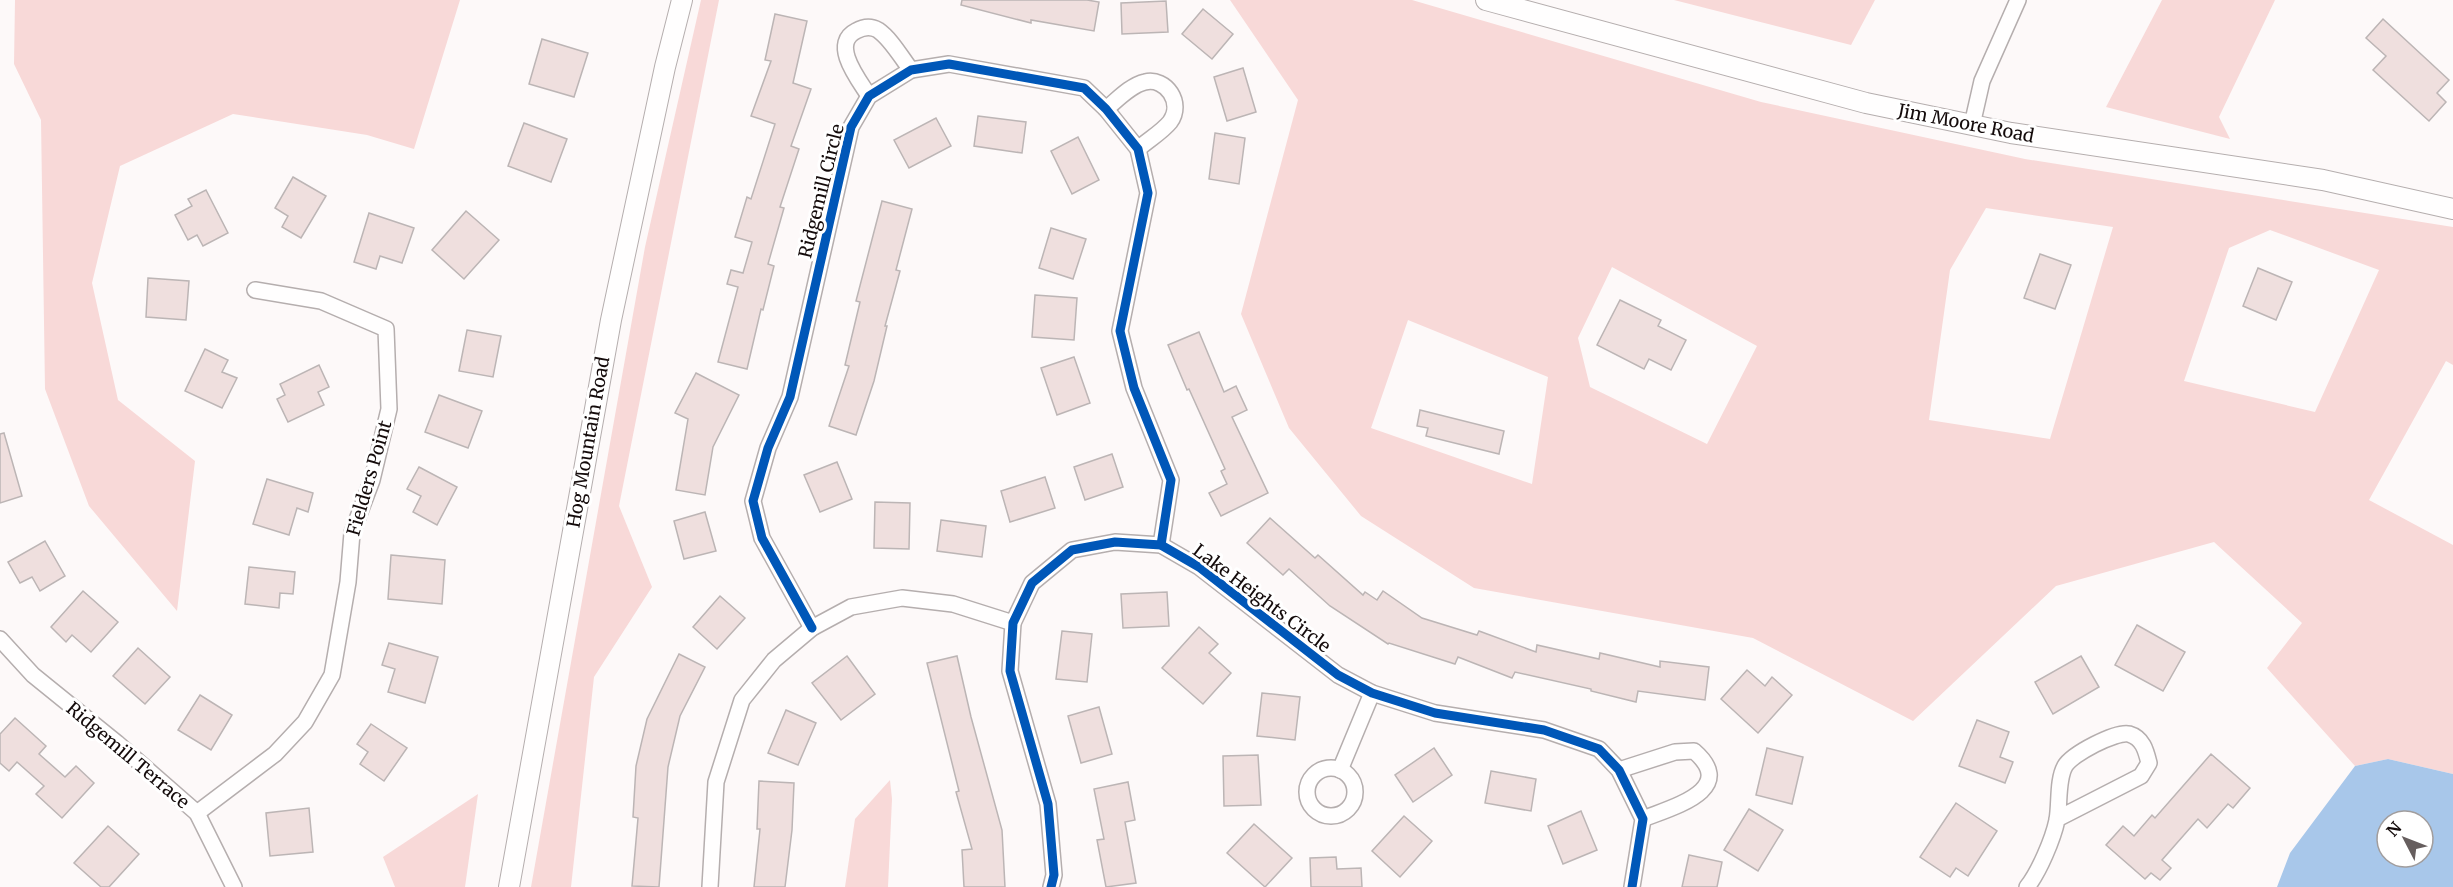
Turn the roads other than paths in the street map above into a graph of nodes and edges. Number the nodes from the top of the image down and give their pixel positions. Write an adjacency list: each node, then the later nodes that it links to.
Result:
1 (681, 0): 22 (street, Hog Mountain Road)
2 (1486, 0): 7 (street, Jim Moore Road)
3 (2018, 0): 7 (street)
4 (911, 70): 5 (street, Ridgemill Circle); 5 (street); 6 (street, Ridgemill Circle)
5 (869, 96): 13 (street, Ridgemill Circle)
6 (1106, 109): 8 (street, Ridgemill Circle); 8 (street)
7 (1972, 125): 9 (street, Jim Moore Road)
8 (1138, 149): 11 (street, Ridgemill Circle)
9 (2453, 209)
10 (255, 290): 18 (street, Fielders Point)
11 (1161, 544): 12 (street, Lake Heights Circle); 15 (street, Lake Heights Circle)
12 (1013, 623): 13 (street); 24 (street, Lake Heights Circle)
13 (812, 628): 23 (street)
14 (0, 639): 18 (street, Ridgemill Terrace)
15 (1372, 693): 16 (street); 17 (street, Lake Heights Circle)
16 (1340, 770)
17 (1619, 770): 19 (street, Lake Heights Circle); 19 (street)
18 (197, 813): 21 (street, Ridgemill Terrace)
19 (1643, 819): 25 (street)
20 (2057, 819): 20 (street); 26 (street)
21 (234, 887)
22 (509, 887)
23 (710, 887)
24 (1052, 887)
25 (1632, 887)
26 (2027, 887)

